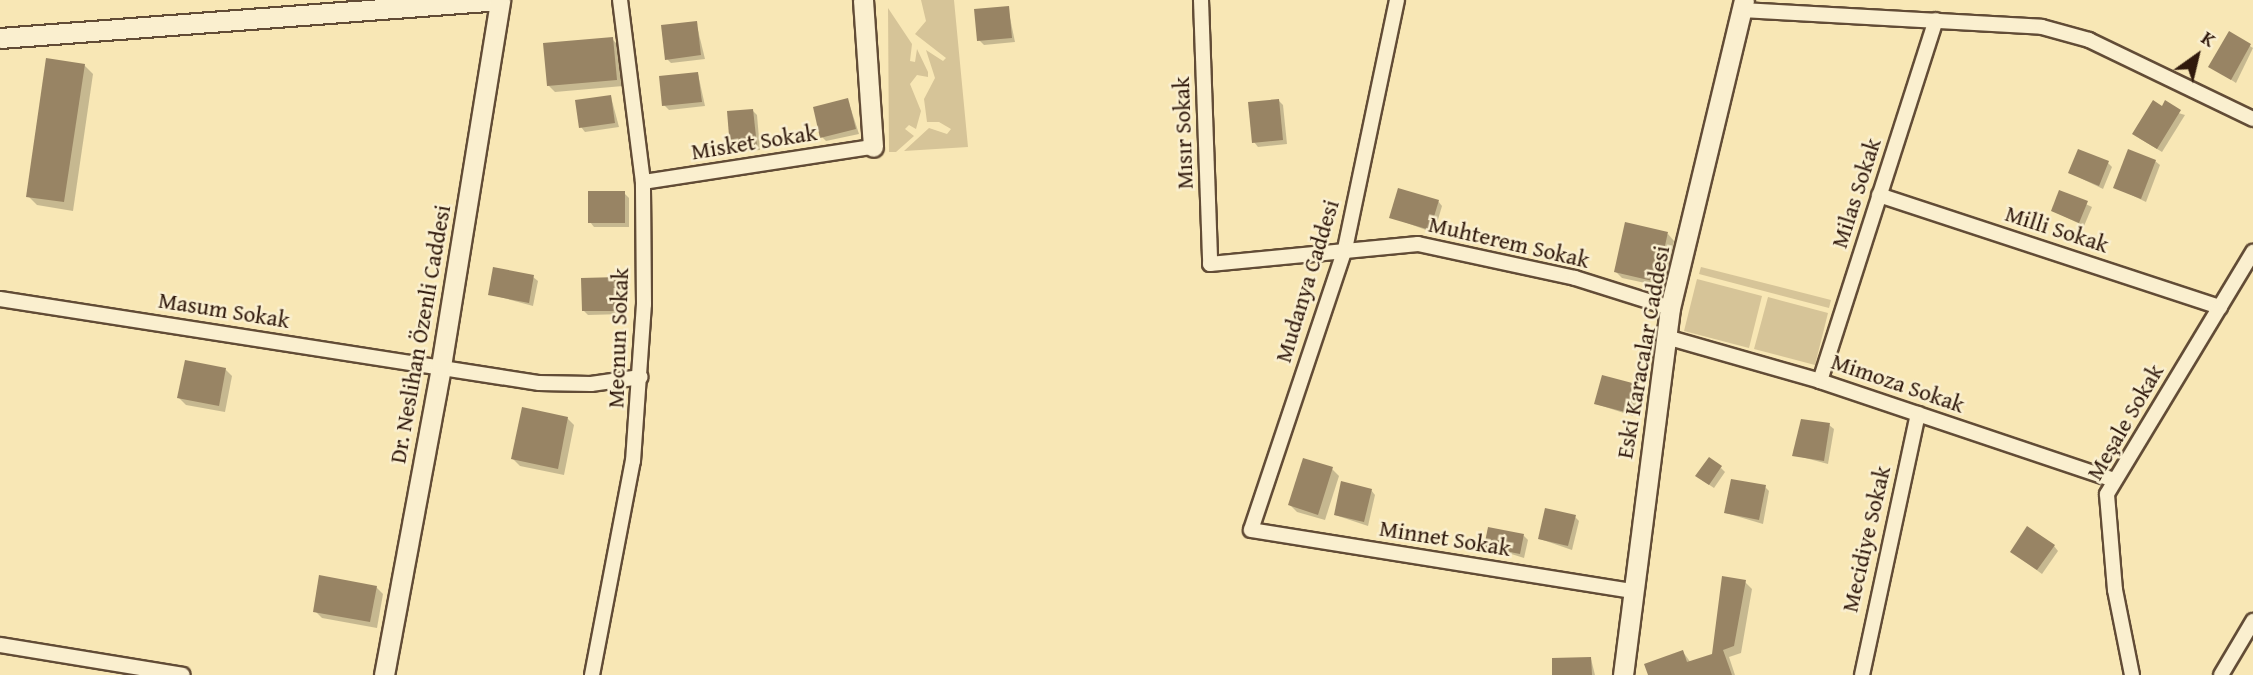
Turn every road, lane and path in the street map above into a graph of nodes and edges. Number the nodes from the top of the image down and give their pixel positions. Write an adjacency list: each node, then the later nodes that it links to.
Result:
1 (500, 0): 8 (street); 20 (street, Dr. Neslihan Özenli Caddesi)
2 (620, 0): 11 (street, Mecnun Sokak)
3 (863, 0): 10 (street)
4 (1201, 0): 15 (street, Mısır Sokak)
5 (1397, 0): 13 (street, Mudanya Caddesi)
6 (1743, 5): 7 (street); 18 (street, Eski Karacalar Caddesi)
7 (1936, 20): 9 (street); 12 (street, Milas Sokak)
8 (0, 38)
9 (2253, 118)
10 (873, 147): 11 (street, Misket Sokak)
11 (643, 182): 21 (street, Mecnun Sokak)
12 (1879, 195): 17 (street, Milli Sokak); 22 (street, Milas Sokak)
13 (1345, 249): 15 (street, Muhterem Sokak); 18 (street, Muhterem Sokak); 25 (street, Mudanya Caddesi)
14 (2253, 252): 17 (street, Meşale Sokak)
15 (1210, 264)
16 (0, 299): 20 (street, Masum Sokak)
17 (2220, 307): 24 (street, Meşale Sokak)
18 (1670, 308): 19 (street, Eski Karacalar Caddesi)
19 (1666, 337): 22 (street, Mimoza Sokak); 26 (street, Eski Karacalar Caddesi)
20 (442, 366): 21 (street, Masum Sokak); 30 (street, Dr. Neslihan Özenli Caddesi)
21 (641, 377): 31 (street, Mecnun Sokak)
22 (1820, 381): 23 (street, Mimoza Sokak)
23 (1918, 414): 24 (street, Mimoza Sokak); 33 (street, Mecidiye Sokak)
24 (2114, 480): 34 (street, Meşale Sokak)
25 (1251, 530): 26 (street, Minnet Sokak)
26 (1632, 591): 32 (street, Eski Karacalar Caddesi)
27 (2253, 621): 35 (street)
28 (0, 645): 29 (street)
29 (183, 675)
30 (384, 675)
31 (592, 675)
32 (1623, 675)
33 (1862, 675)
34 (2132, 675)
35 (2221, 675)

